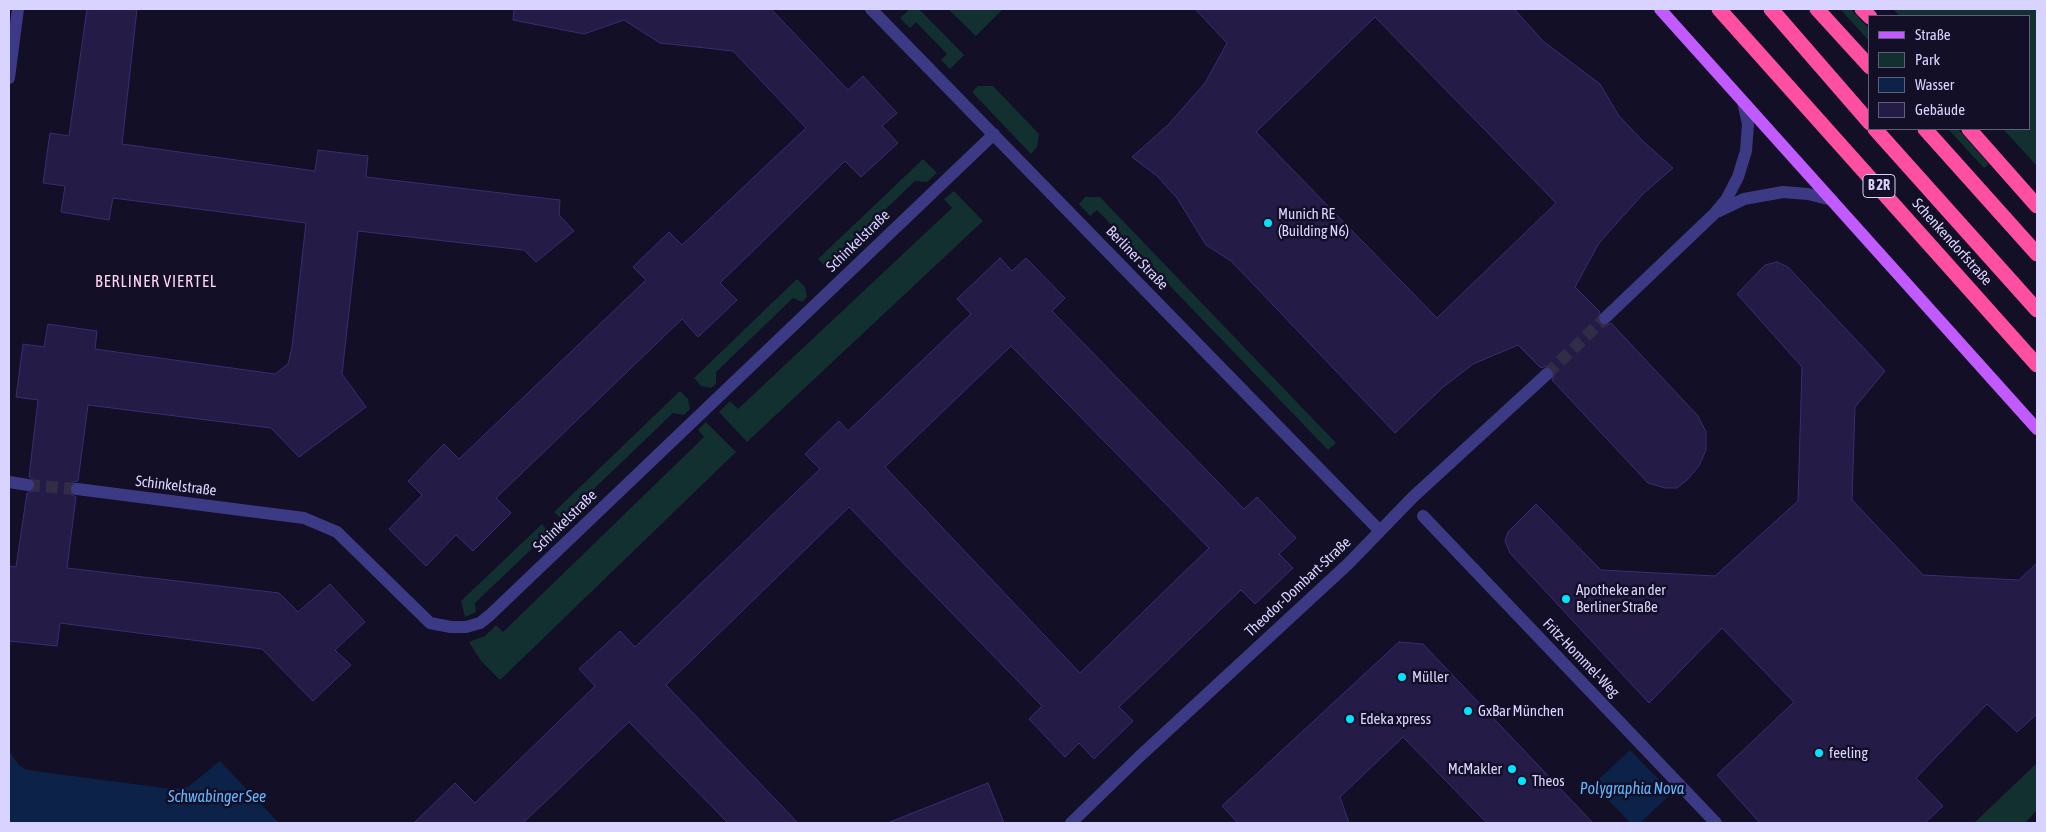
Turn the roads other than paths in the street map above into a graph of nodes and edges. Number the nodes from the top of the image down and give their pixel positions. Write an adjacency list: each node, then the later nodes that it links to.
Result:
1 (18, 9): 8 (street)
2 (871, 9): 14 (street, Berliner Straße)
3 (1660, 9): 9 (main road)
4 (1719, 9): 21 (highway, Schenkendorfstraße / B 2R)
5 (1771, 9): 10 (highway)
6 (1817, 9): 7 (highway)
7 (1868, 65)
8 (9, 78)
9 (1743, 102): 15 (main road); 17 (street)
10 (1868, 121)
11 (1876, 130): 19 (highway, Schenkendorfstraße / B 2R)
12 (1926, 130): 18 (highway)
13 (1970, 130): 16 (highway)
14 (994, 134): 26 (street, Schinkelstraße); 28 (street, Berliner Straße)
15 (1832, 200): 17 (street); 23 (main road)
16 (2037, 206)
17 (1715, 213): 20 (street)
18 (2037, 254)
19 (2037, 310)
20 (1605, 318)
21 (2037, 365)
22 (1547, 374): 28 (street, Theodor-Dombart-Straße)
23 (2037, 429)
24 (9, 482): 25 (street)
25 (28, 485)
26 (78, 490)
27 (1423, 516): 30 (street, Fritz-Hommel-Weg)
28 (1380, 531): 29 (street, Theodor-Dombart-Straße)
29 (1071, 823)
30 (1716, 823)

